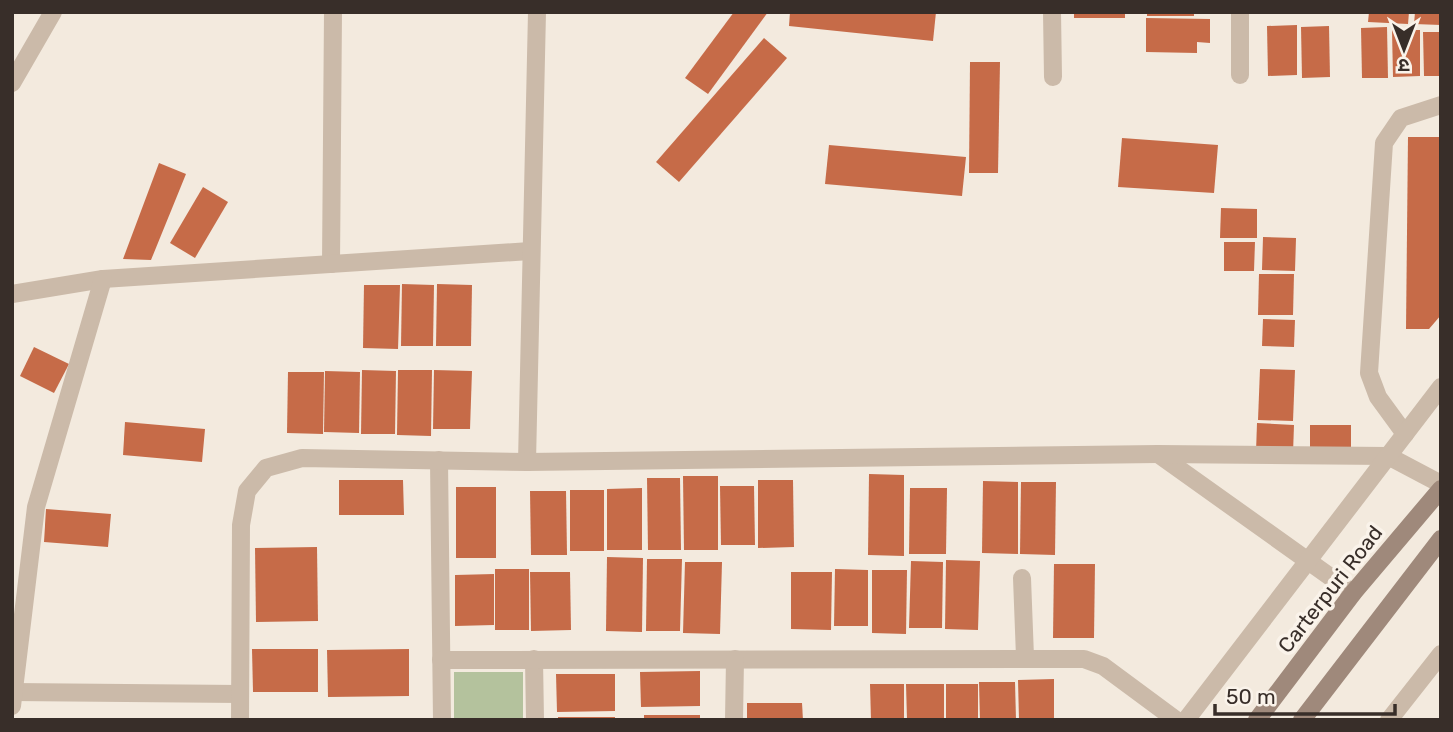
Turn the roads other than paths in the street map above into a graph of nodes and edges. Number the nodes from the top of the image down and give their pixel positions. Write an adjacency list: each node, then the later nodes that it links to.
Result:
1 (53, 12): 8 (street)
2 (333, 12): 11 (street)
3 (537, 12): 10 (street)
4 (1052, 12): 7 (street)
5 (1240, 12): 6 (street)
6 (1240, 75)
7 (1054, 77)
8 (12, 83)
9 (1441, 105): 15 (street)
10 (530, 251): 11 (street); 19 (street)
11 (331, 264): 12 (street)
12 (103, 279): 13 (street); 31 (street)
13 (12, 295)
14 (1441, 387): 15 (street)
15 (1405, 434): 17 (street)
16 (1158, 454): 17 (street); 19 (street); 22 (street)
17 (1388, 456): 20 (street); 22 (street)
18 (439, 460): 19 (street); 29 (street); 30 (street)
19 (527, 462)
20 (1441, 487): 24 (main road, Carterpuri Road)
21 (1441, 539): 39 (main road)
22 (1306, 559): 24 (street); 37 (street)
23 (1021, 578): 26 (street)
24 (1353, 593): 38 (main road, Carterpuri Road)
25 (1441, 654): 40 (street)
26 (1025, 657): 28 (street); 36 (street)
27 (534, 659): 28 (street); 29 (street); 34 (street)
28 (735, 659): 35 (street)
29 (441, 660): 33 (street)
30 (240, 694): 31 (street); 32 (street)
31 (13, 697)
32 (240, 720)
33 (442, 720)
34 (535, 720)
35 (734, 720)
36 (1176, 720)
37 (1186, 720)
38 (1257, 720)
39 (1302, 720)
40 (1389, 720)

